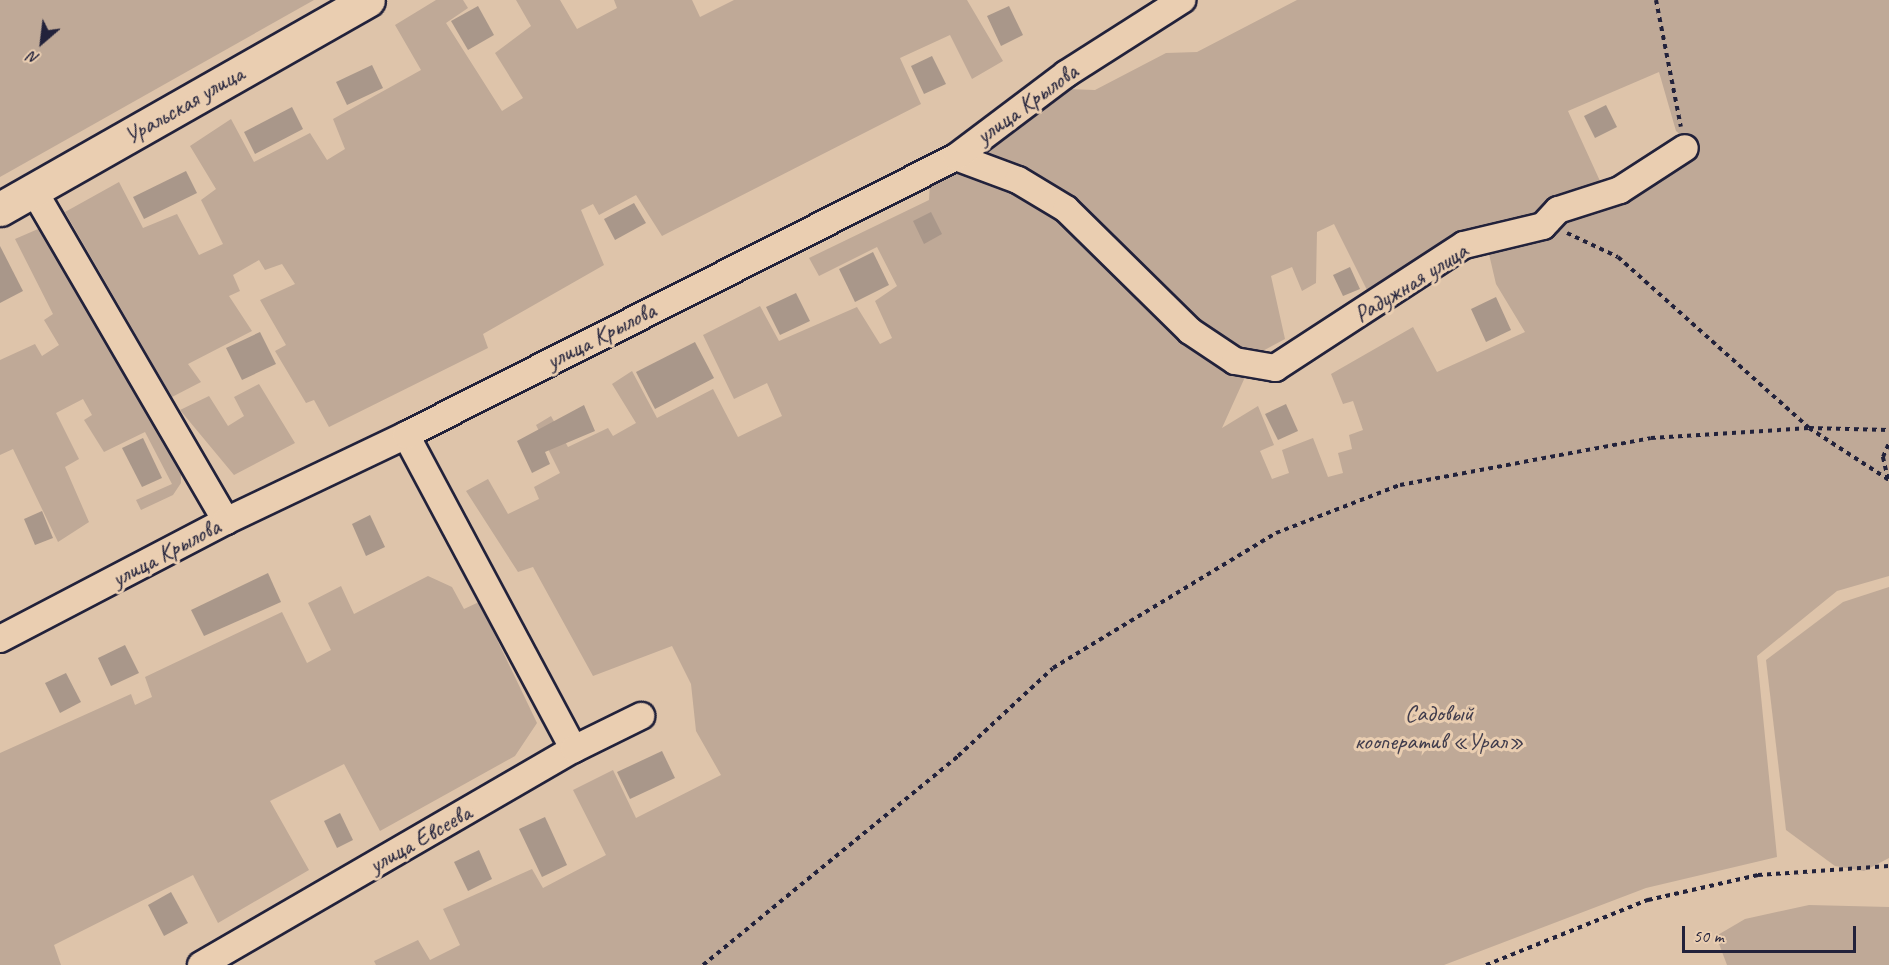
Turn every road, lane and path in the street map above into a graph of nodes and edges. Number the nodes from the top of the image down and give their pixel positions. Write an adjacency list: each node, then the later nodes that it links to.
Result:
1 (368, 0): 6 (main road, Уральская улица)
2 (1182, 0): 5 (street, улица Крылова)
3 (1656, 0): 4 (path)
4 (1685, 148): 8 (street, Радужная улица)
5 (956, 157): 8 (street, Радужная улица); 11 (street, улица Крылова)
6 (34, 191): 7 (main road, Уральская улица); 14 (street)
7 (0, 209)
8 (1543, 226): 9 (path)
9 (1809, 428): 10 (path); 13 (path); 20 (path)
10 (1889, 430)
11 (406, 435): 14 (street, улица Крылова); 17 (street)
12 (1889, 443): 13 (path)
13 (1888, 480)
14 (226, 521): 15 (street, улица Крылова)
15 (0, 639)
16 (640, 716): 17 (street, улица Евсеева)
17 (574, 749): 19 (street, улица Евсеева)
18 (1889, 866): 21 (path)
19 (201, 965)
20 (704, 965)
21 (1486, 965)

